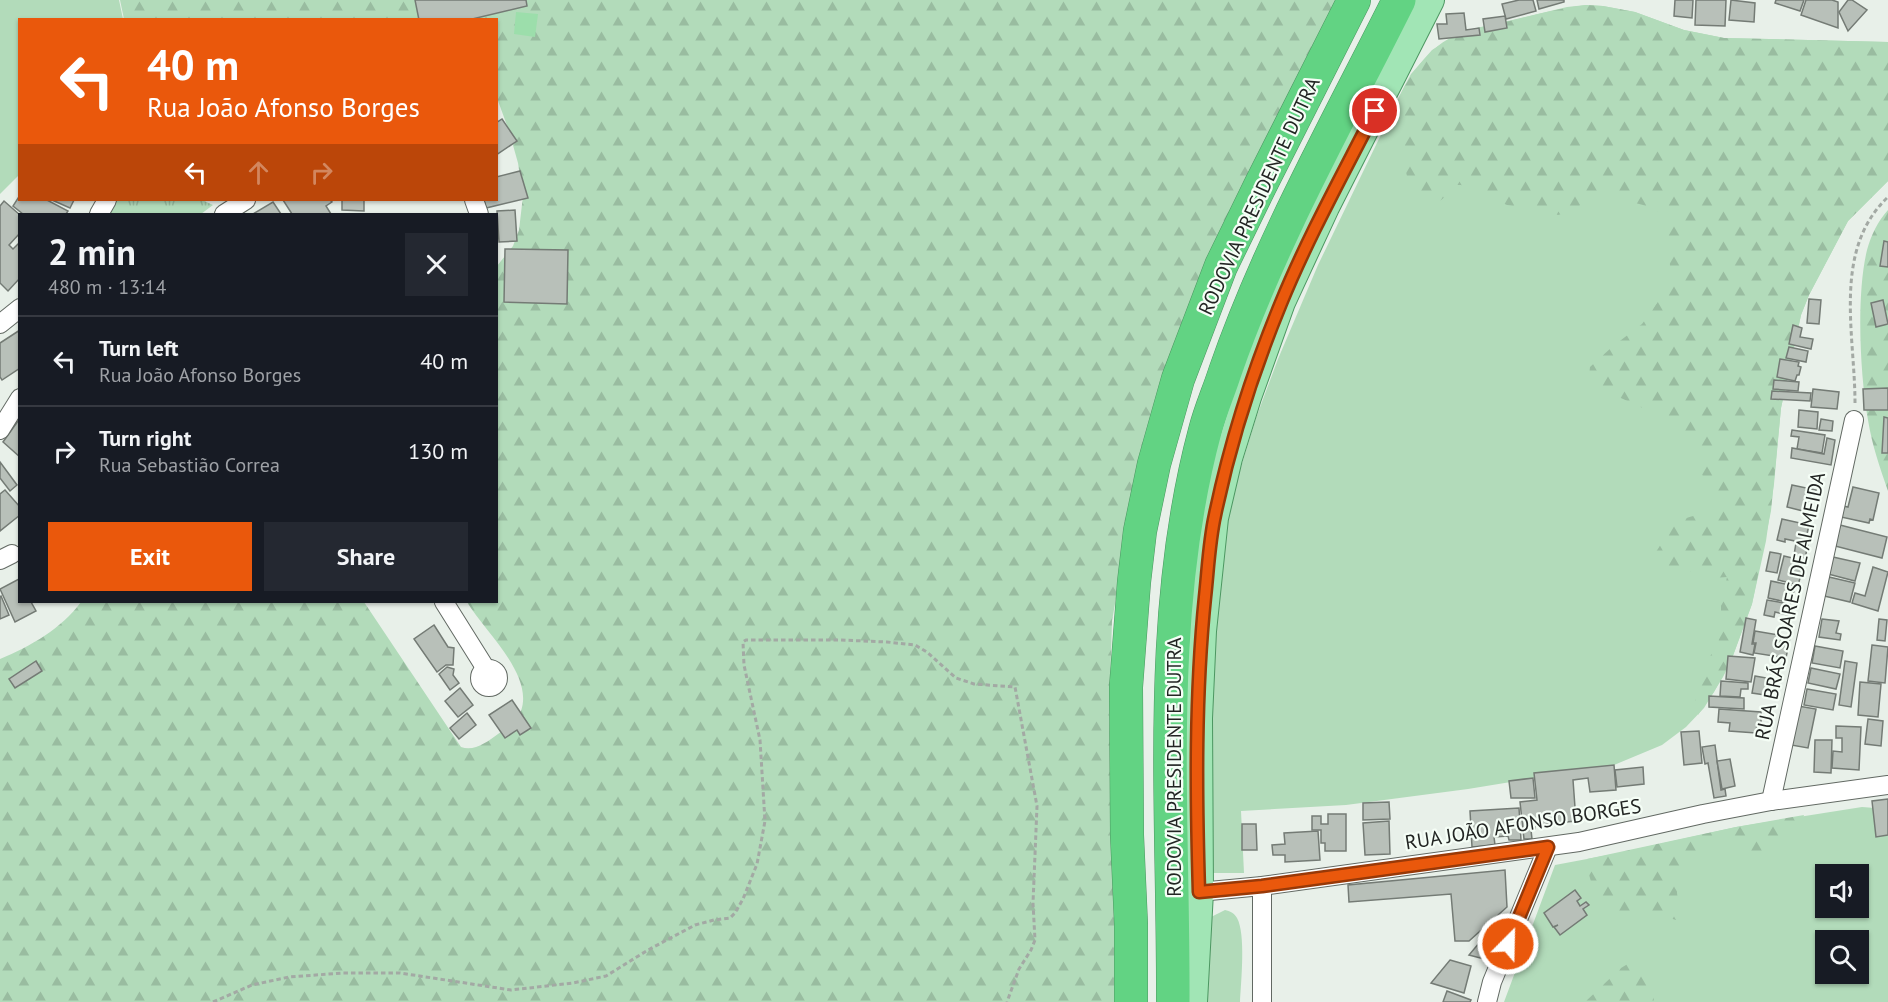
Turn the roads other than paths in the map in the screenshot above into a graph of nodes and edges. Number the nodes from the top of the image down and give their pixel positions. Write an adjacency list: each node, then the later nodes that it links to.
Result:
1 (1354, 0): 18 (highway, RODOVIA PRESIDENTE DUTRA)
2 (1399, 0): 19 (highway, RODOVIA PRESIDENTE DUTRA)
3 (1430, 0): 17 (main road)
4 (241, 201): 5 (street)
5 (225, 213)
6 (18, 310): 7 (street)
7 (0, 324)
8 (18, 401): 10 (street)
9 (1854, 420): 14 (street, RUA BRÁS SOARES DE ALMEIDA)
10 (0, 430)
11 (445, 603): 12 (street)
12 (486, 669)
13 (1888, 785): 14 (street, RUA JOÃO AFONSO BORGES)
14 (1771, 801): 15 (street, RUA JOÃO AFONSO BORGES)
15 (1548, 847): 16 (street, RUA JOÃO AFONSO BORGES); 22 (street)
16 (1262, 886): 17 (street, RUA JOÃO AFONSO BORGES); 21 (street)
17 (1199, 892): 20 (main road)
18 (1131, 1002)
19 (1173, 1002)
20 (1194, 1002)
21 (1262, 1002)
22 (1486, 1002)

